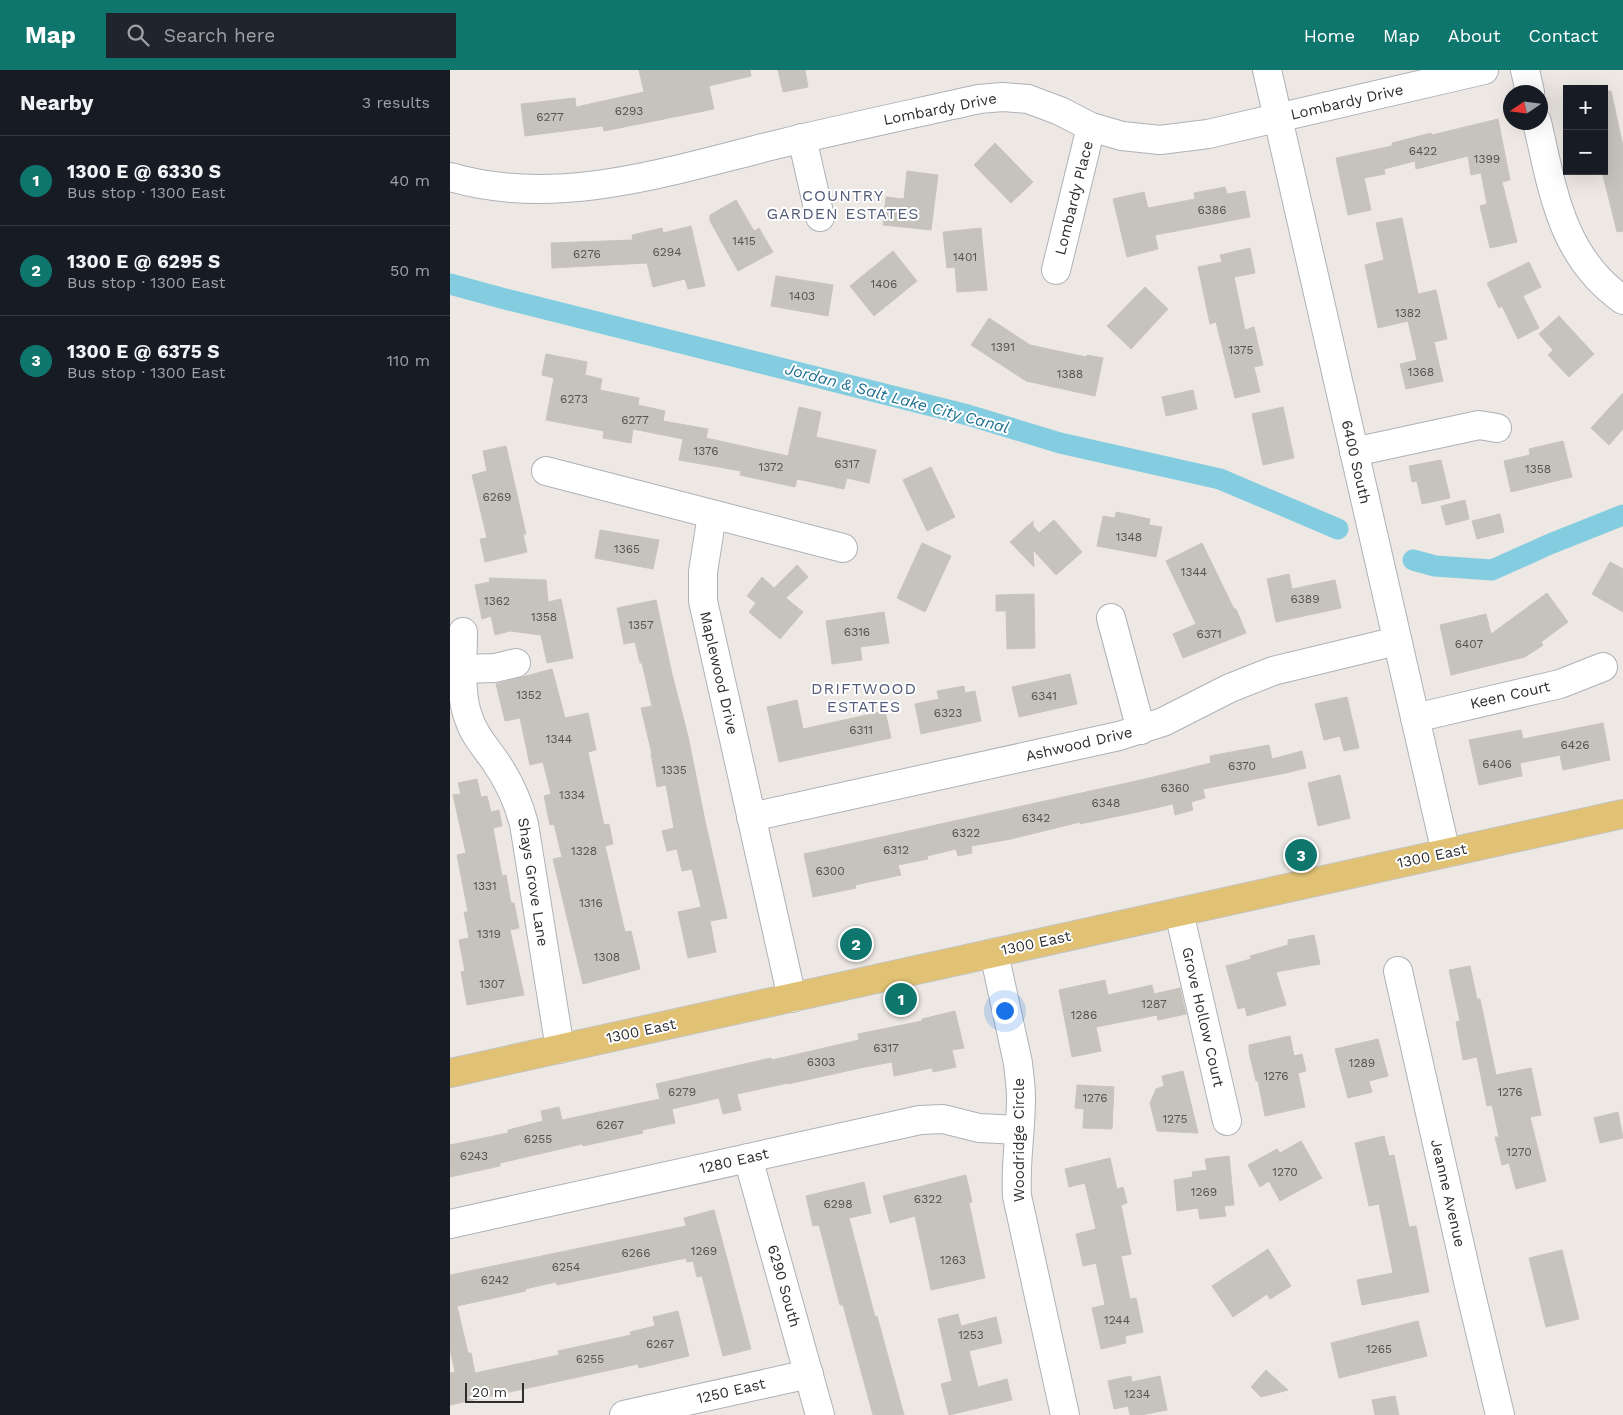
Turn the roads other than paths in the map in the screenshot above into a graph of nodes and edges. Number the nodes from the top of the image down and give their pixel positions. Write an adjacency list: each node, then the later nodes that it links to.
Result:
1 (1267, 70): 5 (street, 6400 South)
2 (1484, 70): 5 (street, Lombardy Drive)
3 (1525, 70): 4 (street)
4 (1528, 85)
5 (1278, 119): 6 (street, Lombardy Drive); 14 (street, 6400 South)
6 (1091, 127): 8 (street, Lombardy Drive); 11 (street, Lombardy Place)
7 (1539, 130): 12 (street)
8 (802, 138): 9 (street, Lombardy Drive); 10 (street)
9 (450, 177)
10 (820, 217)
11 (1056, 270)
12 (1623, 300)
13 (1497, 428): 14 (street)
14 (1354, 452): 20 (street, 6400 South)
15 (546, 471): 16 (street)
16 (712, 515): 17 (street); 27 (street, Maplewood Drive)
17 (843, 548)
18 (1111, 618): 25 (street)
19 (463, 632): 23 (street, Shays Grove Lane)
20 (1397, 641): 24 (street, 6400 South); 25 (street, Ashwood Drive)
21 (516, 664): 23 (street)
22 (1603, 667): 24 (street, Keen Court)
23 (463, 670): 33 (street, Shays Grove Lane)
24 (1415, 718): 28 (street, 6400 South)
25 (1141, 730): 27 (street, Ashwood Drive)
26 (1623, 814): 28 (main road, 1300 East)
27 (751, 816): 32 (street, Maplewood Drive)
28 (1446, 853): 29 (main road, 1300 East)
29 (1179, 912): 30 (main road, 1300 East); 35 (street, Grove Hollow Court)
30 (994, 953): 32 (main road, 1300 East); 36 (street, Woodridge Circle)
31 (1398, 971): 43 (street, Jeanne Avenue)
32 (792, 998): 33 (main road, 1300 East)
33 (560, 1049): 34 (main road, 1300 East)
34 (450, 1073)
35 (1227, 1122)
36 (1019, 1130): 37 (street, 1280 East); 42 (street, Woodridge Circle)
37 (748, 1158): 38 (street, 1280 East); 39 (street, 6290 South)
38 (450, 1224)
39 (809, 1374): 40 (street, 1250 East); 41 (street, 6290 South)
40 (624, 1415)
41 (820, 1415)
42 (1064, 1415)
43 (1500, 1415)

